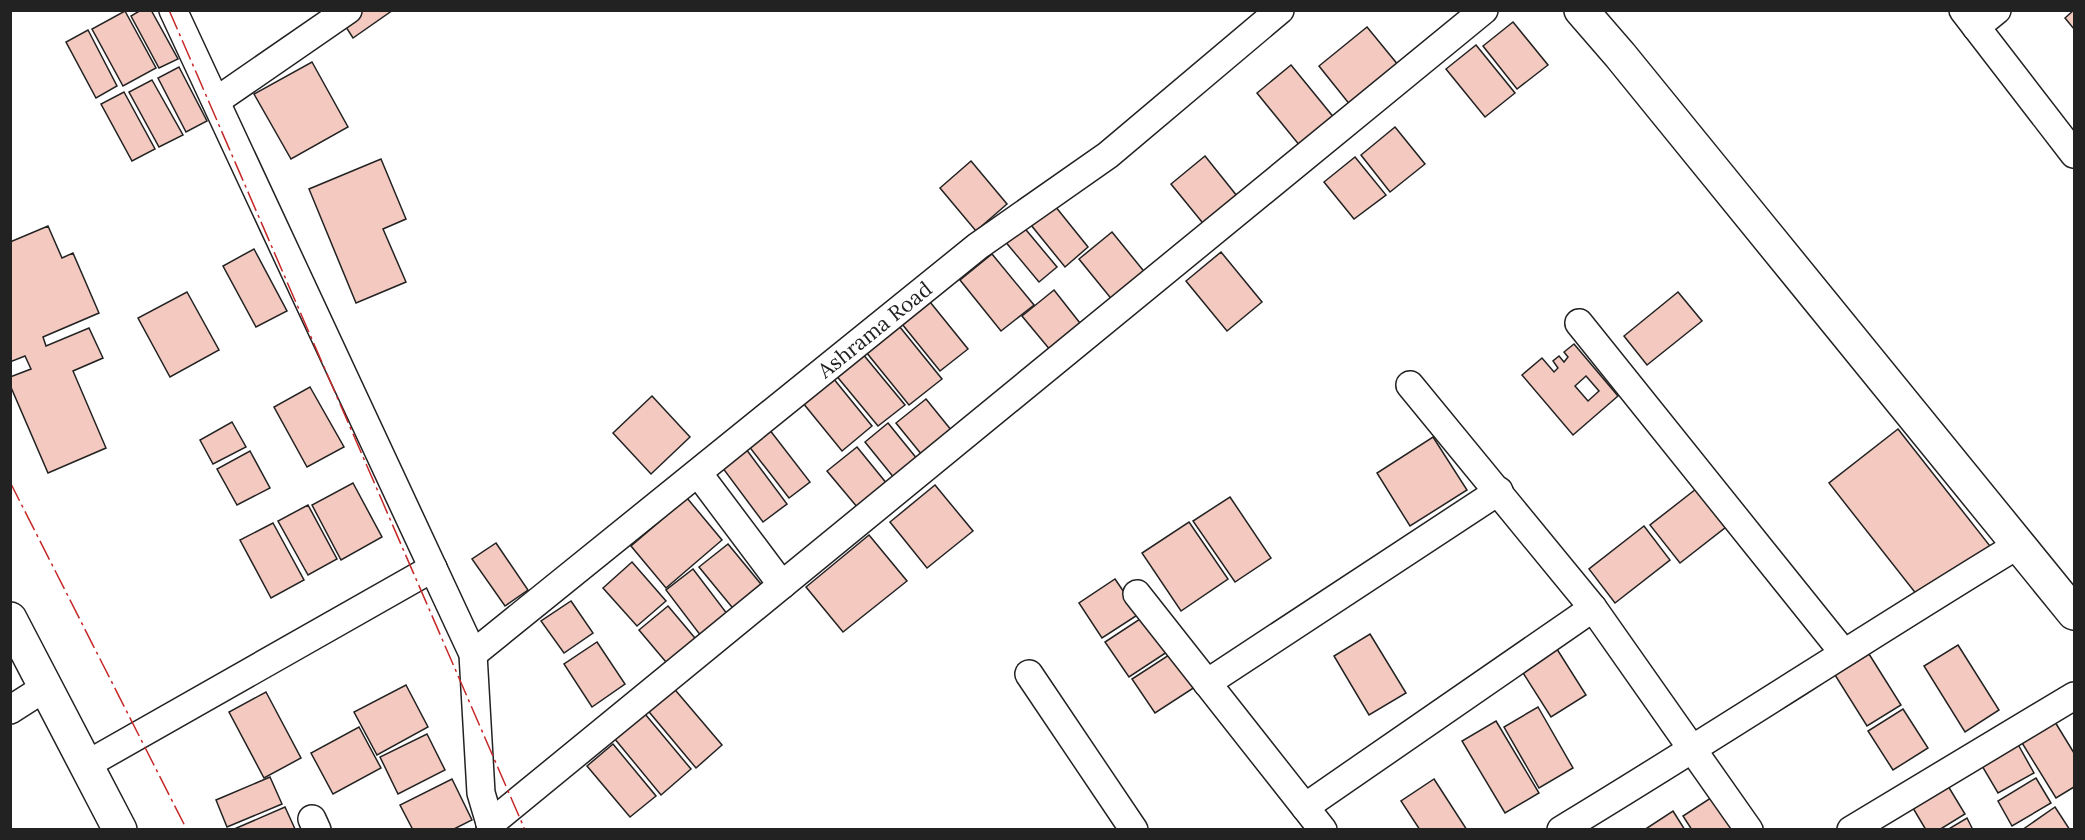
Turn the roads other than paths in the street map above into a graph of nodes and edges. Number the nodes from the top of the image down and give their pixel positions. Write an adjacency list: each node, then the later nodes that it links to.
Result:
1 (173, 10): 8 (street)
2 (348, 10): 8 (street)
3 (1280, 10): 12 (street, Ashrama Road)
4 (1484, 10): 16 (street)
5 (1581, 10): 14 (street)
6 (1997, 10): 7 (street)
7 (1970, 19): 9 (street)
8 (216, 101): 15 (street)
9 (2074, 154)
10 (1579, 323): 21 (street)
11 (1410, 385): 13 (street)
12 (698, 473): 16 (street); 22 (street, Ashrama Road)
13 (1499, 491): 18 (street); 24 (street)
14 (2018, 544): 19 (street); 21 (street)
15 (433, 568): 22 (street); 29 (street)
16 (782, 585): 31 (street)
17 (1137, 594): 24 (street)
18 (1593, 608): 28 (street); 30 (street)
19 (2074, 613)
20 (10, 619): 25 (street)
21 (1843, 652): 28 (street)
22 (473, 654): 31 (street)
23 (1029, 674): 33 (street)
24 (1207, 683): 30 (street)
25 (46, 687): 27 (street); 29 (street)
26 (2074, 696): 37 (street)
27 (10, 710)
28 (1695, 750): 35 (street); 36 (street)
29 (86, 765): 32 (street)
30 (1305, 807): 34 (street)
31 (491, 827)
32 (120, 830)
33 (1134, 830)
34 (1323, 830)
35 (1560, 830)
36 (1749, 830)
37 (1851, 830)

